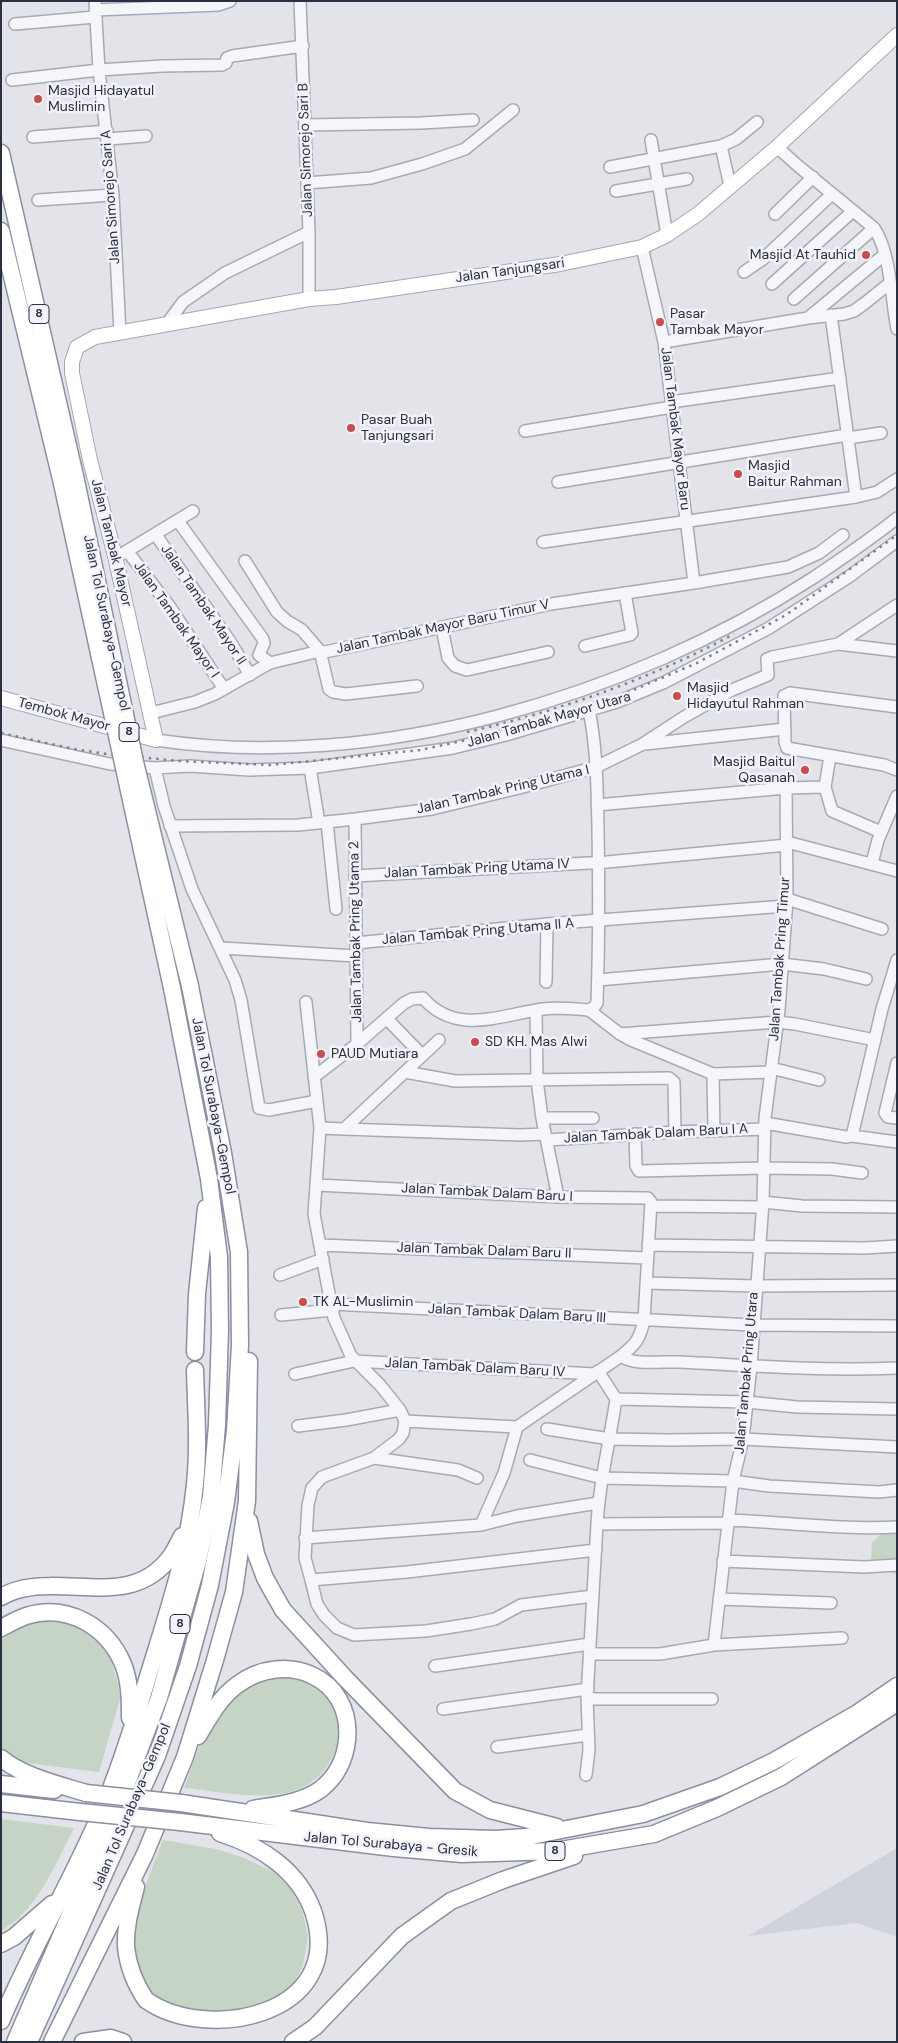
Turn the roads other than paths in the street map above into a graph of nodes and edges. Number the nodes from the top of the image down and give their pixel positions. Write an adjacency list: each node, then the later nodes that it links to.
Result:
1 (230, 1): 3 (street)
2 (300, 1): 6 (street, Jalan Simorejo Sari B)
3 (95, 9): 4 (street); 7 (street, Jalan Simorejo Sari A)
4 (16, 24)
5 (897, 36): 18 (main road, Jalan Tanjungsari)
6 (303, 46): 7 (street); 12 (street, Jalan Simorejo Sari B)
7 (99, 70): 8 (street); 13 (street, Jalan Simorejo Sari A)
8 (12, 80)
9 (512, 110): 24 (street)
10 (473, 120): 12 (street)
11 (757, 122): 17 (street)
12 (305, 126): 24 (street, Jalan Simorejo Sari B)
13 (107, 135): 14 (street); 15 (street); 29 (street, Jalan Simorejo Sari A)
14 (146, 136)
15 (33, 137)
16 (651, 140): 20 (street)
17 (721, 146): 20 (street); 26 (street)
18 (777, 147): 22 (street); 26 (main road, Jalan Tanjungsari)
19 (1, 153): 58 (highway, Jalan Tol Surabaya–Gempol / 8)
20 (654, 159): 21 (street); 25 (street)
21 (610, 167)
22 (812, 177): 28 (street); 32 (street)
23 (687, 180): 25 (street)
24 (307, 183): 35 (street, Jalan Simorejo Sari B)
25 (659, 184): 27 (street); 36 (street)
26 (730, 186): 36 (main road, Jalan Tanjungsari)
27 (616, 191)
28 (832, 194): 31 (street); 39 (street)
29 (113, 195): 30 (street); 49 (street, Jalan Simorejo Sari A)
30 (38, 200)
31 (853, 211): 33 (street); 41 (street)
32 (775, 214)
33 (874, 228): 38 (street); 43 (street)
34 (1, 231): 58 (highway, Jalan Tol Surabaya–Gempol / 8)
35 (309, 232): 42 (street, Jalan Simorejo Sari B); 48 (street)
36 (666, 235): 37 (main road, Jalan Tanjungsari)
37 (642, 247): 42 (main road, Jalan Tanjungsari); 50 (street, Jalan Tambak Mayor Baru)
38 (884, 256): 40 (street); 46 (street)
39 (744, 272)
40 (890, 282): 44 (street); 45 (street)
41 (772, 284)
42 (309, 299): 48 (main road, Jalan Tanjungsari)
43 (794, 299)
44 (895, 300): 47 (street)
45 (831, 315): 46 (street); 52 (street)
46 (808, 318): 50 (street)
47 (896, 322)
48 (166, 325): 49 (main road, Jalan Tanjungsari)
49 (120, 333): 51 (main road, Jalan Tanjungsari)
50 (664, 342): 53 (street, Jalan Tambak Mayor Baru)
51 (72, 373): 70 (main road, Jalan Tambak Mayor)
52 (840, 378): 53 (street); 56 (street)
53 (671, 405): 54 (street); 57 (street, Jalan Tambak Mayor Baru)
54 (525, 431)
55 (881, 433): 56 (street)
56 (847, 436): 57 (street); 61 (street)
57 (679, 462): 60 (street); 65 (street, Jalan Tambak Mayor Baru)
58 (68, 477): 157 (highway, Jalan Tol Surabaya–Gempol / 8, bridge); 167 (highway, Jalan Tol Surabaya–Gempol / 8, bridge)
59 (897, 479): 61 (street)
60 (558, 482)
61 (856, 497): 65 (street)
62 (193, 511): 64 (street)
63 (897, 518): 91 (street)
64 (178, 521): 66 (street); 81 (street)
65 (686, 521): 69 (street); 72 (street, Jalan Tambak Mayor Baru)
66 (156, 535): 70 (street); 82 (street, Jalan Tambak Mayor II)
67 (843, 535): 72 (street, Jalan Tambak Mayor Baru Timur V)
68 (897, 541): 87 (street, Jalan Tambak Mayor Utara)
69 (542, 542)
70 (122, 554): 84 (street, Jalan Tambak Mayor I); 88 (main road, Jalan Tambak Mayor)
71 (245, 561): 79 (street)
72 (694, 583): 73 (street, Jalan Tambak Mayor Baru Timur V)
73 (625, 593): 75 (street, Jalan Tambak Mayor Baru Timur V); 77 (street)
74 (897, 605): 76 (street)
75 (442, 628): 79 (street, Jalan Tambak Mayor Baru Timur V); 80 (street)
76 (838, 644): 78 (street); 92 (street, Jalan Tambak Pring Utama I)
77 (585, 646)
78 (897, 650)
79 (320, 652): 81 (street); 83 (street, Jalan Tambak Mayor Baru Timur V)
80 (548, 652)
81 (270, 663): 82 (street)
82 (250, 675): 84 (street)
83 (417, 686)
84 (224, 689): 88 (street)
85 (1, 698): 91 (main road, Tembok Mayor)
86 (897, 707): 89 (street)
87 (590, 710): 95 (street, Jalan Tambak Mayor Utara); 96 (street)
88 (150, 713): 91 (main road)
89 (785, 729): 92 (street); 93 (street)
90 (1, 740): 94 (street, Jalan Tambak Mayor Utara)
91 (156, 740)
92 (640, 745): 96 (street, Jalan Tambak Pring Utama I)
93 (830, 756): 97 (street); 98 (street)
94 (155, 768): 95 (street, Jalan Tambak Mayor Utara); 104 (street)
95 (310, 768): 103 (street)
96 (596, 768): 101 (street); 102 (street, Jalan Tambak Pring Utama I)
97 (897, 770)
98 (825, 786): 99 (street); 105 (street)
99 (786, 788): 101 (street); 106 (street, Jalan Tambak Pring Timur)
100 (897, 796): 105 (street)
101 (597, 805): 107 (street)
102 (355, 820): 103 (street, Jalan Tambak Pring Utama I); 110 (street, Jalan Tambak Pring Utama 2)
103 (323, 822): 104 (street, Jalan Tambak Pring Utama I); 112 (street)
104 (170, 826): 117 (street)
105 (881, 832): 108 (street)
106 (787, 844): 107 (street, Jalan Tambak Pring Utama IV); 108 (street, Jalan Tambak Pring Utama IV); 111 (street, Jalan Tambak Pring Timur)
107 (598, 863): 110 (street, Jalan Tambak Pring Utama IV); 113 (street)
108 (872, 864): 109 (street, Jalan Tambak Pring Utama IV)
109 (897, 871)
110 (355, 876): 116 (street, Jalan Tambak Pring Utama 2)
111 (786, 902): 113 (street, Jalan Tambak Pring Utama II A); 115 (street); 120 (street, Jalan Tambak Pring Timur)
112 (336, 909)
113 (599, 921): 114 (street, Jalan Tambak Pring Utama II A); 122 (street)
114 (547, 924): 116 (street, Jalan Tambak Pring Utama II A); 123 (street)
115 (882, 929)
116 (356, 943): 118 (street, Jalan Tambak Pring Utama 2)
117 (222, 948): 118 (street); 142 (street)
118 (356, 956): 132 (street, Jalan Tambak Pring Utama 2)
119 (897, 960): 131 (street)
120 (782, 964): 121 (street); 122 (street); 128 (street, Jalan Tambak Pring Timur)
121 (866, 979)
122 (598, 980): 126 (street)
123 (546, 982)
124 (306, 1002): 138 (street)
125 (536, 1010): 126 (street); 127 (street); 139 (street)
126 (589, 1010): 129 (street)
127 (387, 1019): 132 (street); 133 (street)
128 (777, 1022): 129 (street); 131 (street); 135 (street, Jalan Tambak Pring Timur)
129 (620, 1034): 137 (street)
130 (439, 1040): 133 (street)
131 (875, 1040): 152 (street)
132 (357, 1044): 138 (street)
133 (422, 1055): 136 (street)
134 (897, 1063): 141 (street)
135 (771, 1070): 137 (street); 140 (street); 146 (street, Jalan Tambak Pring Timur)
136 (405, 1072): 139 (street); 148 (street)
137 (712, 1074): 150 (street)
138 (314, 1078): 142 (street)
139 (538, 1080): 143 (street); 149 (street)
140 (819, 1080)
141 (894, 1082): 145 (street)
142 (317, 1101): 147 (street)
143 (542, 1118): 144 (street); 153 (street)
144 (593, 1118)
145 (897, 1118)
146 (765, 1126): 150 (street, Jalan Tambak Dalam Baru I A); 152 (street, Jalan Tambak Dalam Baru I A); 155 (street, Jalan Tambak Pring Utara)
147 (320, 1128): 148 (street, Jalan Tambak Dalam Baru I A); 158 (street)
148 (344, 1129): 153 (street, Jalan Tambak Dalam Baru I A)
149 (675, 1132): 150 (street, Jalan Tambak Dalam Baru I A); 151 (street, Jalan Tambak Dalam Baru I A)
150 (714, 1132)
151 (635, 1134): 153 (street, Jalan Tambak Dalam Baru I A); 155 (street)
152 (852, 1136): 154 (street, Jalan Tambak Dalam Baru I A)
153 (546, 1137): 159 (street)
154 (897, 1142)
155 (764, 1168): 156 (street); 160 (street, Jalan Tambak Pring Utara)
156 (862, 1173)
157 (209, 1179): 179 (highway); 251 (highway, Jalan Tol Surabaya–Gempol / 8)
158 (317, 1185): 159 (street, Jalan Tambak Dalam Baru I); 163 (street)
159 (558, 1198): 161 (street, Jalan Tambak Dalam Baru I)
160 (762, 1205): 161 (street); 162 (street); 165 (street, Jalan Tambak Pring Utara)
161 (652, 1206): 164 (street)
162 (897, 1207)
163 (320, 1245): 168 (street, Jalan Tambak Dalam Baru II); 169 (street)
164 (648, 1245): 165 (street); 168 (street)
165 (759, 1246): 166 (street); 173 (street, Jalan Tambak Pring Utara)
166 (897, 1246)
167 (239, 1252): 204 (highway); 252 (highway, Jalan Tol Surabaya–Gempol / 8)
168 (647, 1258): 171 (street)
169 (323, 1259): 170 (street); 174 (street)
170 (280, 1275)
171 (646, 1283): 173 (street); 176 (street)
172 (897, 1285): 173 (street)
173 (756, 1286): 177 (street, Jalan Tambak Pring Utara)
174 (332, 1307): 175 (street, Jalan Tambak Dalam Baru III); 176 (street, Jalan Tambak Dalam Baru III); 181 (street)
175 (281, 1314)
176 (644, 1320): 177 (street, Jalan Tambak Dalam Baru III); 180 (street)
177 (753, 1325): 178 (street, Jalan Tambak Dalam Baru III); 182 (street, Jalan Tambak Pring Utara)
178 (897, 1326)
179 (195, 1352)
180 (620, 1356): 182 (street); 185 (street)
181 (354, 1361): 185 (street, Jalan Tambak Dalam Baru IV); 186 (street, Jalan Tambak Dalam Baru IV); 190 (street)
182 (751, 1366): 183 (street); 188 (street, Jalan Tambak Pring Utara)
183 (897, 1368)
184 (195, 1370): 207 (highway)
185 (596, 1373): 187 (street); 193 (street)
186 (295, 1374)
187 (616, 1400): 188 (street); 195 (street)
188 (748, 1402): 189 (street); 196 (street, Jalan Tambak Pring Utara)
189 (897, 1409)
190 (400, 1410): 191 (street); 192 (street)
191 (405, 1421): 193 (street); 198 (street)
192 (298, 1426)
193 (517, 1427): 209 (street)
194 (547, 1429): 195 (street)
195 (610, 1438): 196 (street); 201 (street)
196 (743, 1439): 197 (street); 202 (street, Jalan Tambak Pring Utara)
197 (897, 1447)
198 (374, 1458): 200 (street); 211 (street)
199 (530, 1460): 201 (street)
200 (477, 1478)
201 (602, 1478): 202 (street); 205 (street)
202 (733, 1481): 203 (street); 206 (street, Jalan Tambak Pring Utara)
203 (897, 1490)
204 (247, 1501): 233 (highway); 243 (highway)
205 (598, 1503): 208 (street); 209 (street)
206 (728, 1521): 208 (street); 210 (street); 213 (street, Jalan Tambak Pring Utara)
207 (190, 1522): 217 (highway); 230 (highway)
208 (597, 1524): 212 (street)
209 (481, 1525): 211 (street)
210 (897, 1527)
211 (305, 1538): 215 (street)
212 (596, 1550): 215 (street); 216 (street)
213 (723, 1561): 214 (street); 218 (street, Jalan Tambak Pring Utara)
214 (897, 1565)
215 (311, 1580): 216 (street)
216 (593, 1596): 223 (street)
217 (1, 1597)
218 (719, 1599): 219 (street); 222 (street, Jalan Tambak Pring Utara)
219 (831, 1604)
220 (1, 1628): 230 (highway)
221 (842, 1638): 222 (street)
222 (714, 1645): 223 (street)
223 (590, 1649): 224 (street); 226 (street)
224 (435, 1666)
225 (897, 1686): 243 (highway, Jalan Tol Surabaya - Gresik / 8)
226 (587, 1693): 227 (street); 229 (street); 231 (street)
227 (712, 1699)
228 (897, 1703): 244 (highway, Jalan Tol Surabaya - Gresik / 8)
229 (443, 1709)
230 (130, 1733): 246 (highway)
231 (588, 1734): 232 (street); 235 (street)
232 (497, 1747)
233 (185, 1757): 241 (highway); 245 (highway)
234 (1, 1758): 237 (highway)
235 (586, 1775)
236 (1, 1784): 237 (highway, Jalan Tol Surabaya - Gresik / 8)
237 (86, 1793): 241 (highway, Jalan Tol Surabaya - Gresik / 8, bridge)
238 (1, 1803): 239 (highway, Jalan Tol Surabaya - Gresik / 8)
239 (36, 1807): 240 (highway); 242 (highway, Jalan Tol Surabaya - Gresik / 8, bridge)
240 (1, 1810)
241 (236, 1811): 243 (highway, Jalan Tol Surabaya - Gresik / 8)
242 (185, 1823): 244 (highway, Jalan Tol Surabaya - Gresik / 8); 249 (highway)
243 (566, 1828)
244 (654, 1834): 256 (highway)
245 (145, 1854): 250 (highway); 253 (highway)
246 (62, 1895): 247 (highway); 248 (highway)
247 (1, 1944)
248 (1, 2021)
249 (264, 2027)
250 (185, 2031)
251 (14, 2042)
252 (29, 2042)
253 (52, 2042)
254 (83, 2042): 255 (highway)
255 (123, 2042)
256 (293, 2042)

